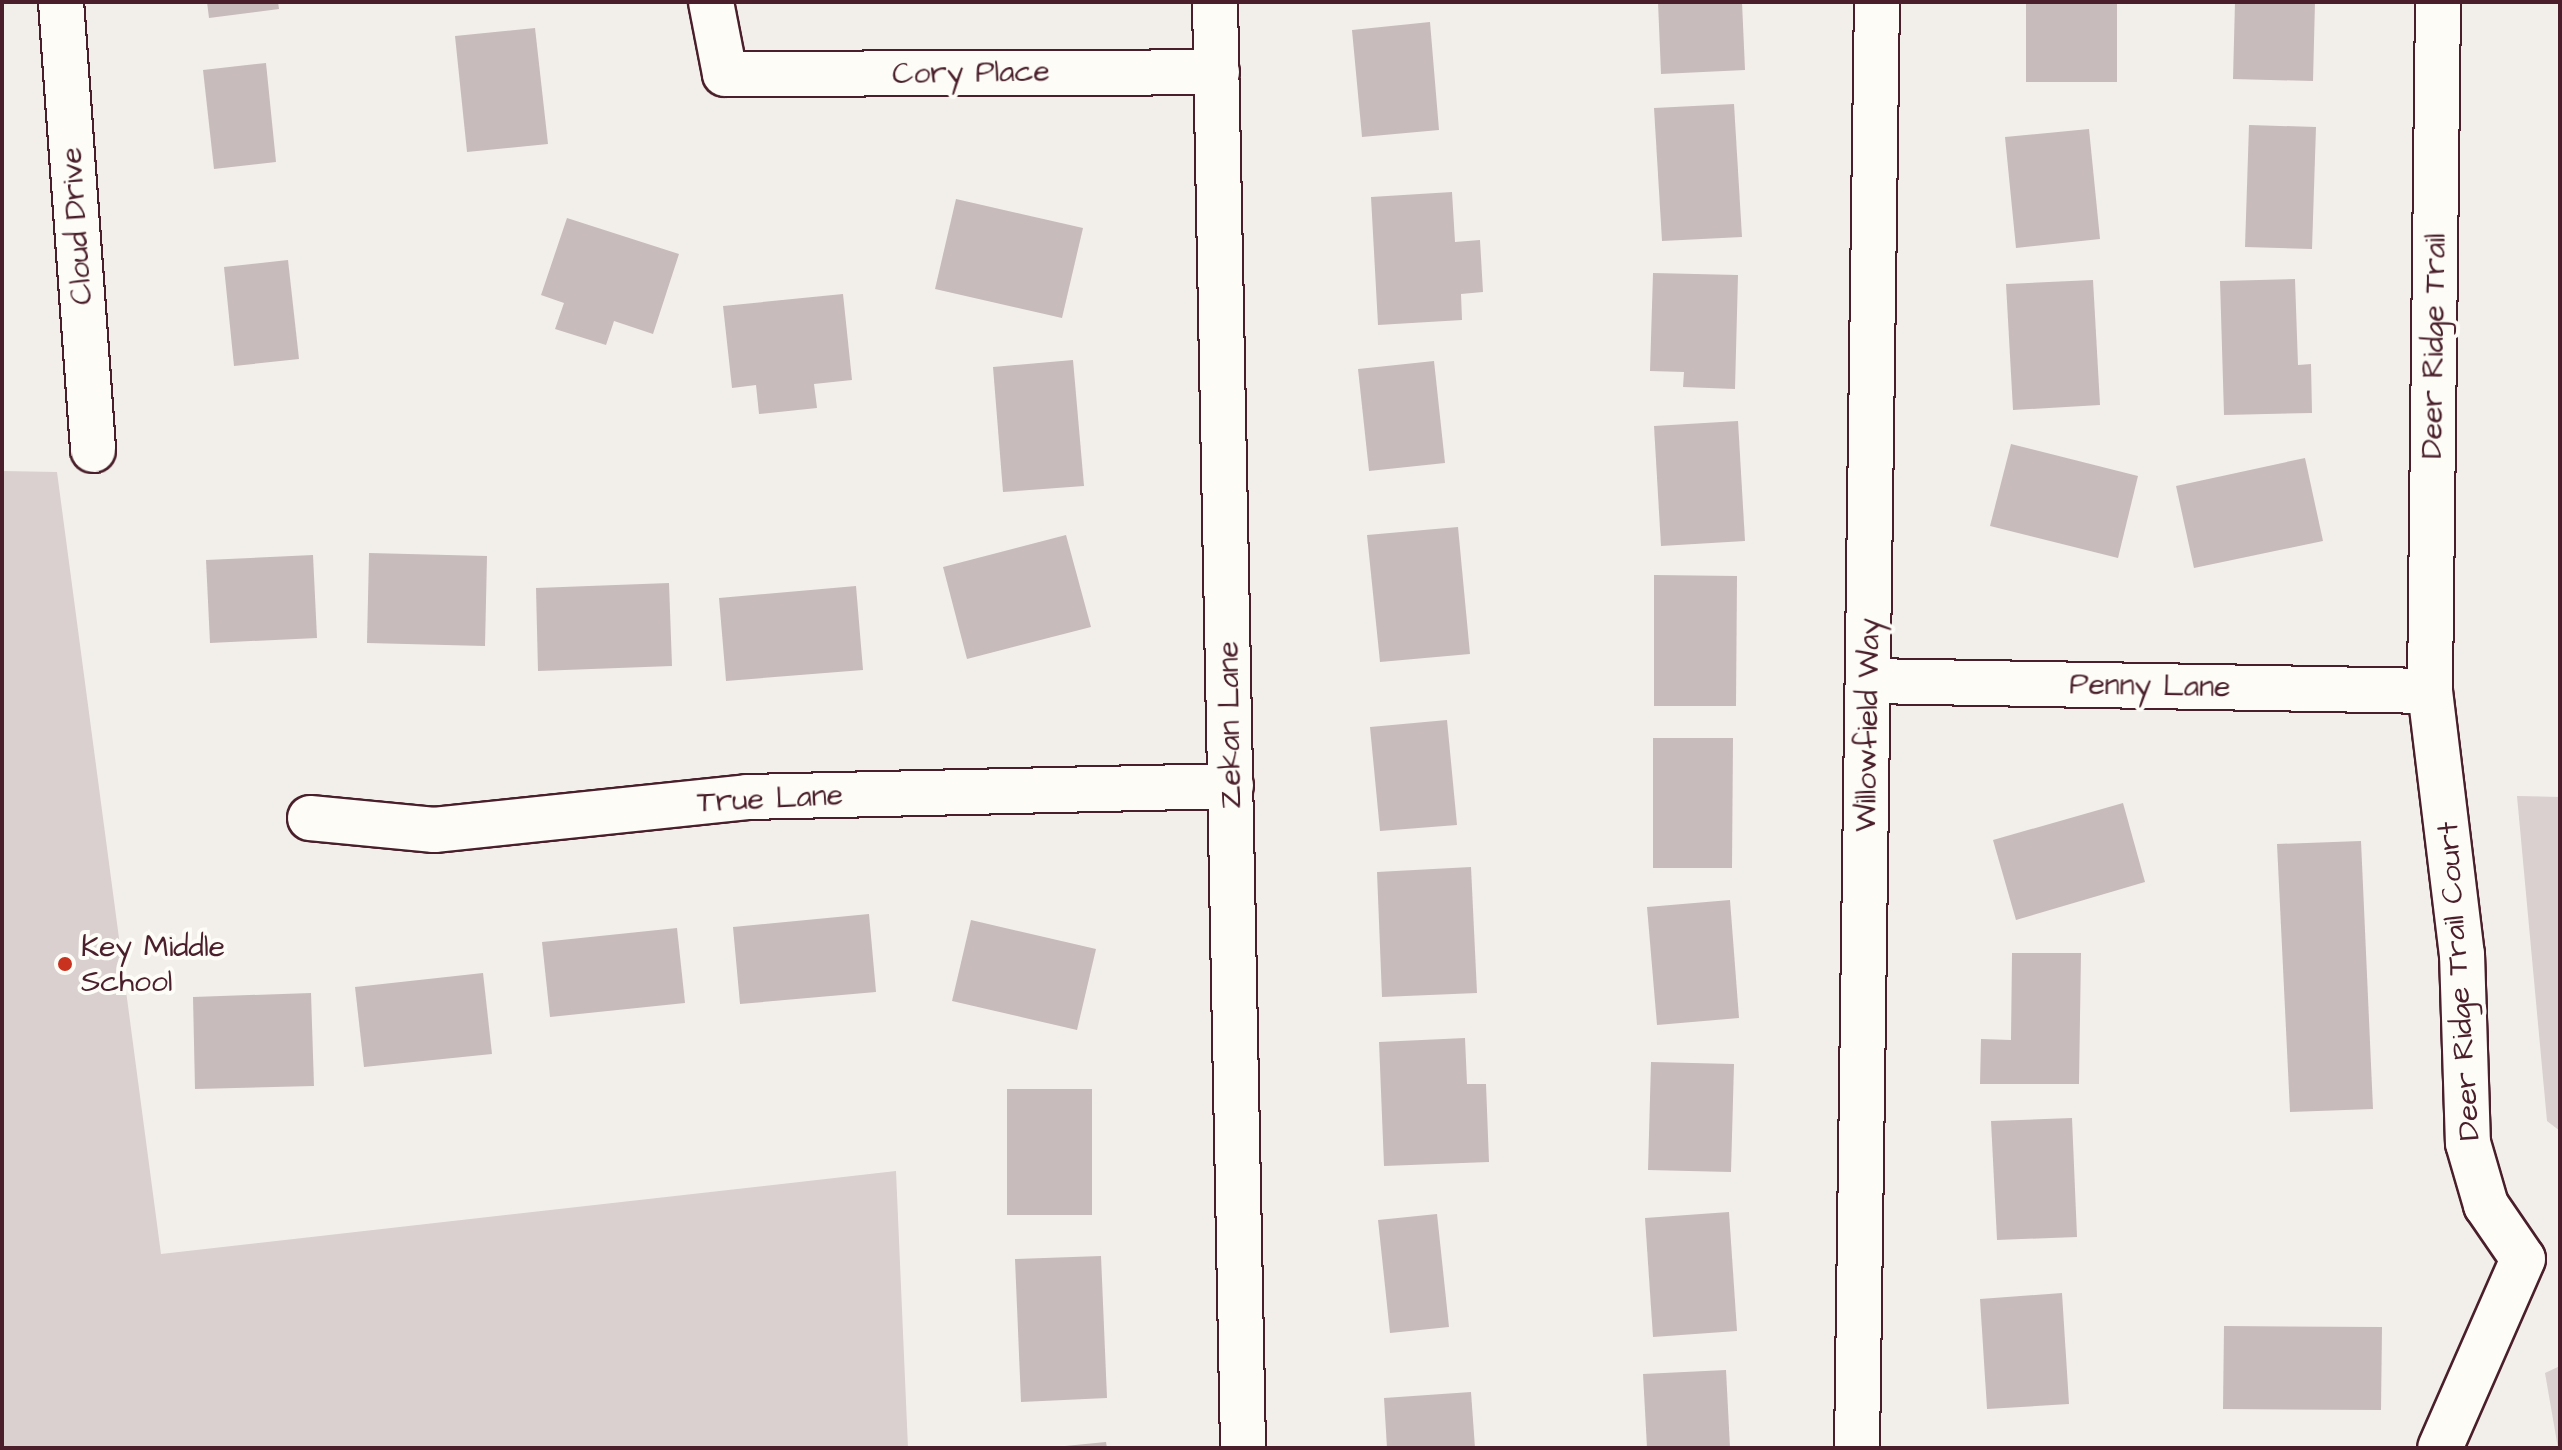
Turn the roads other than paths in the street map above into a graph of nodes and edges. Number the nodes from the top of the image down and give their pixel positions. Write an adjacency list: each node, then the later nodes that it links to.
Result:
1 (61, 2): 7 (street, Cloud Drive)
2 (711, 2): 6 (street, Cory Place)
3 (1215, 2): 6 (street, Zekan Lane)
4 (1877, 2): 8 (street, Willowfield Way)
5 (2438, 2): 9 (street, Deer Ridge Trail)
6 (1217, 72): 10 (street, Zekan Lane)
7 (93, 450)
8 (1869, 681): 9 (street, Penny Lane); 13 (street, Willowfield Way)
9 (2430, 691): 14 (street, Deer Ridge Trail Court)
10 (1231, 786): 11 (street, True Lane); 12 (street, Zekan Lane)
11 (310, 818)
12 (1243, 1448)
13 (1857, 1448)
14 (2440, 1448)

